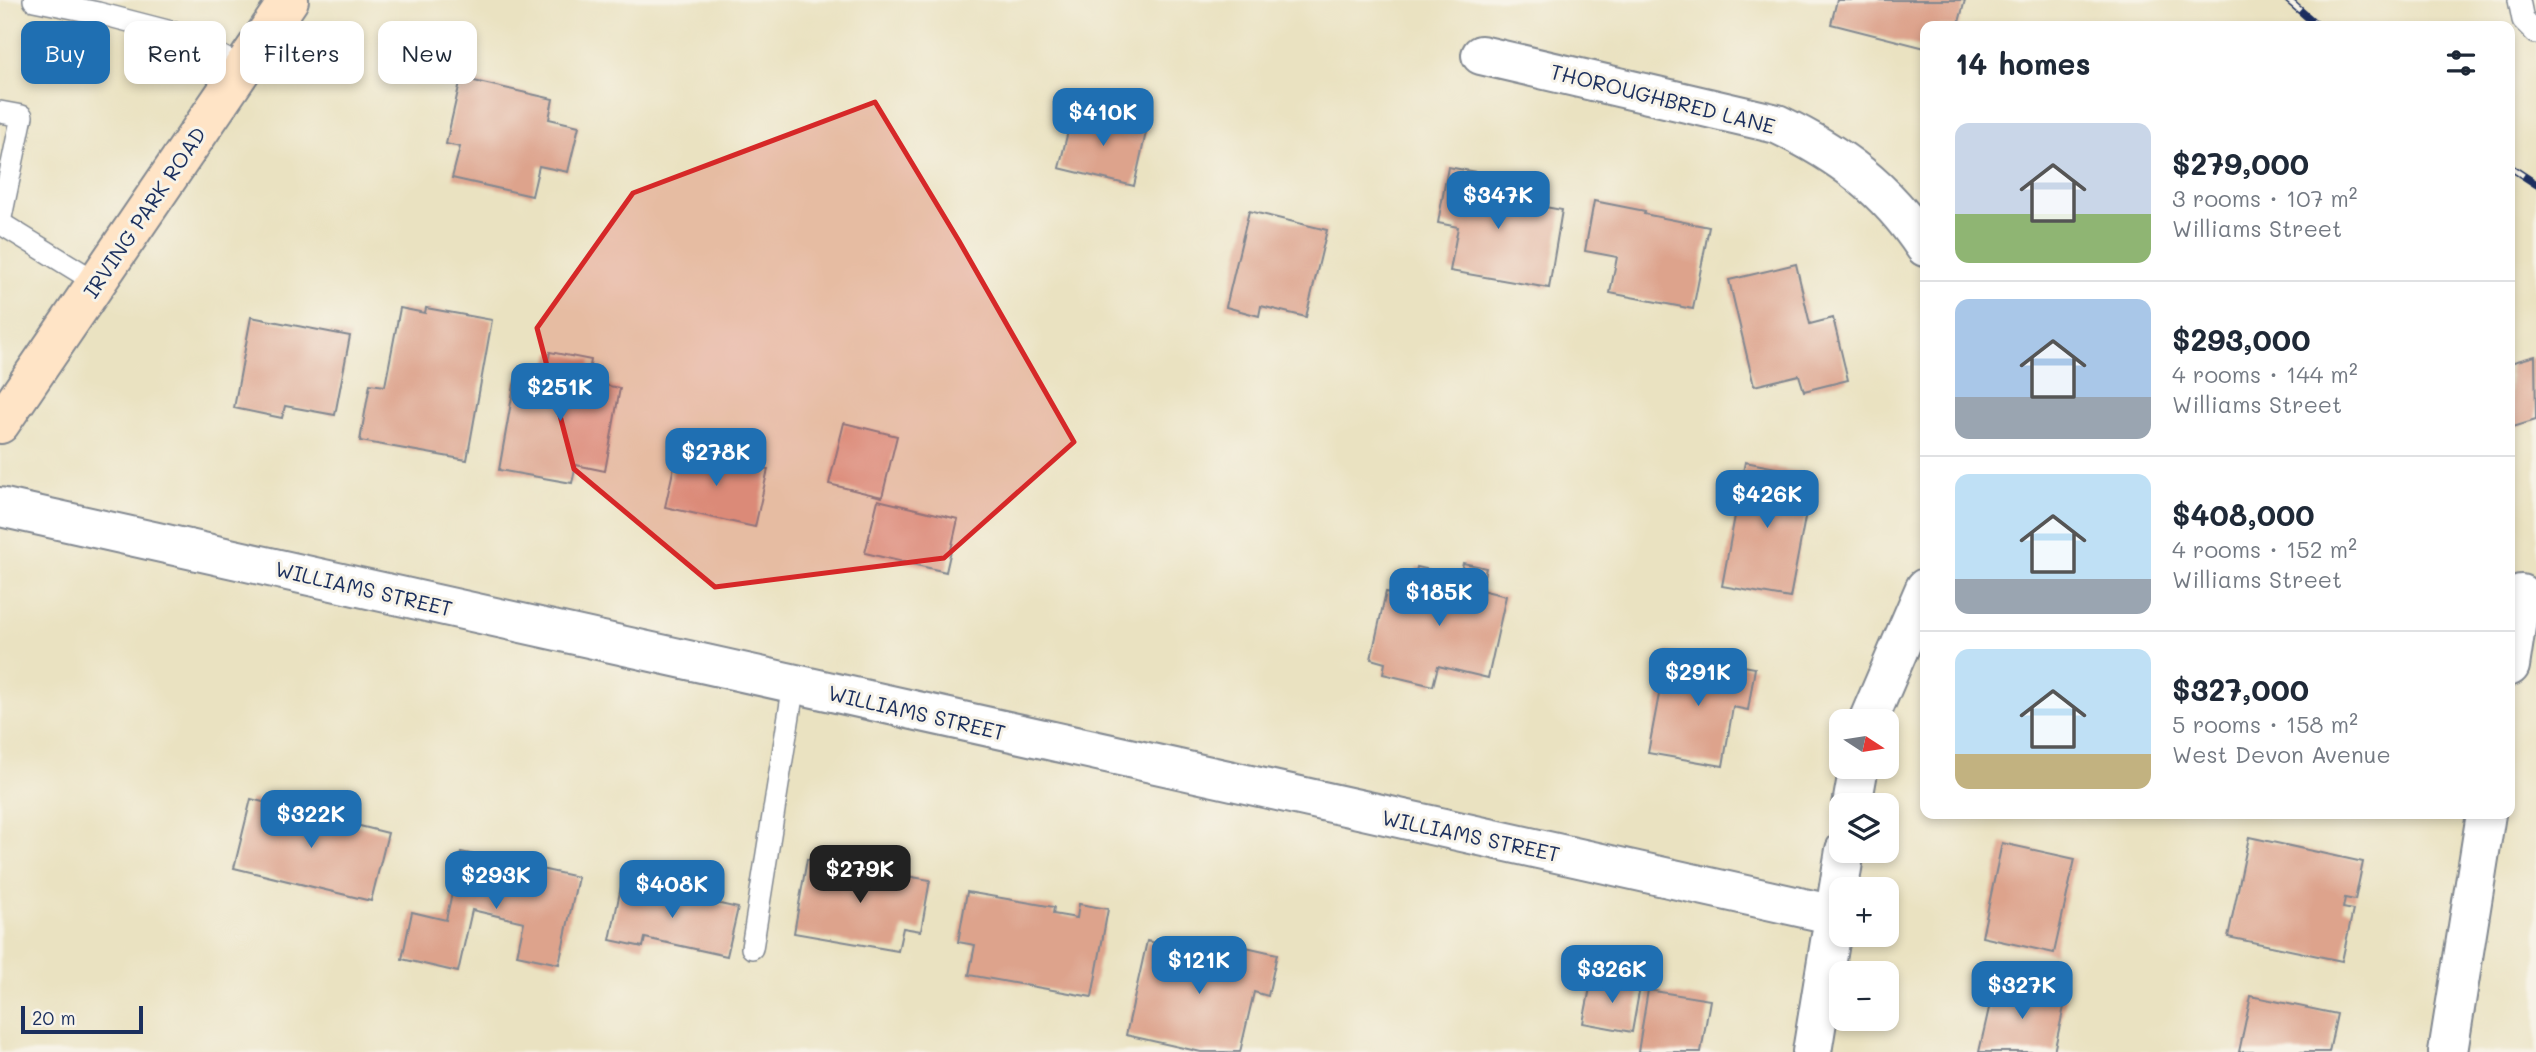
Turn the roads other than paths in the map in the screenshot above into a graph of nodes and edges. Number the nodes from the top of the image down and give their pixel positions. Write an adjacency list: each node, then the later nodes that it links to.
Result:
1 (36, 0): 7 (lane)
2 (289, 0): 4 (main road, IRVING PARK ROAD)
3 (2519, 0): 5 (lane)
4 (275, 21)
5 (2536, 33)
6 (1481, 55): 11 (street, THOROUGHBRED LANE)
7 (240, 66)
8 (240, 72): 12 (main road, IRVING PARK ROAD)
9 (0, 112): 10 (lane)
10 (0, 222): 12 (lane)
11 (1920, 240)
12 (96, 282): 13 (main road, IRVING PARK ROAD)
13 (0, 424)
14 (0, 507): 18 (street, WILLIAMS STREET)
15 (2521, 594): 17 (street)
16 (1920, 600): 19 (street)
17 (2515, 633)
18 (794, 684): 21 (street, WILLIAMS STREET); 23 (lane)
19 (1873, 709)
20 (2485, 819): 25 (street)
21 (1829, 914)
22 (1830, 947): 24 (street)
23 (752, 948)
24 (1812, 1052)
25 (2448, 1052)

